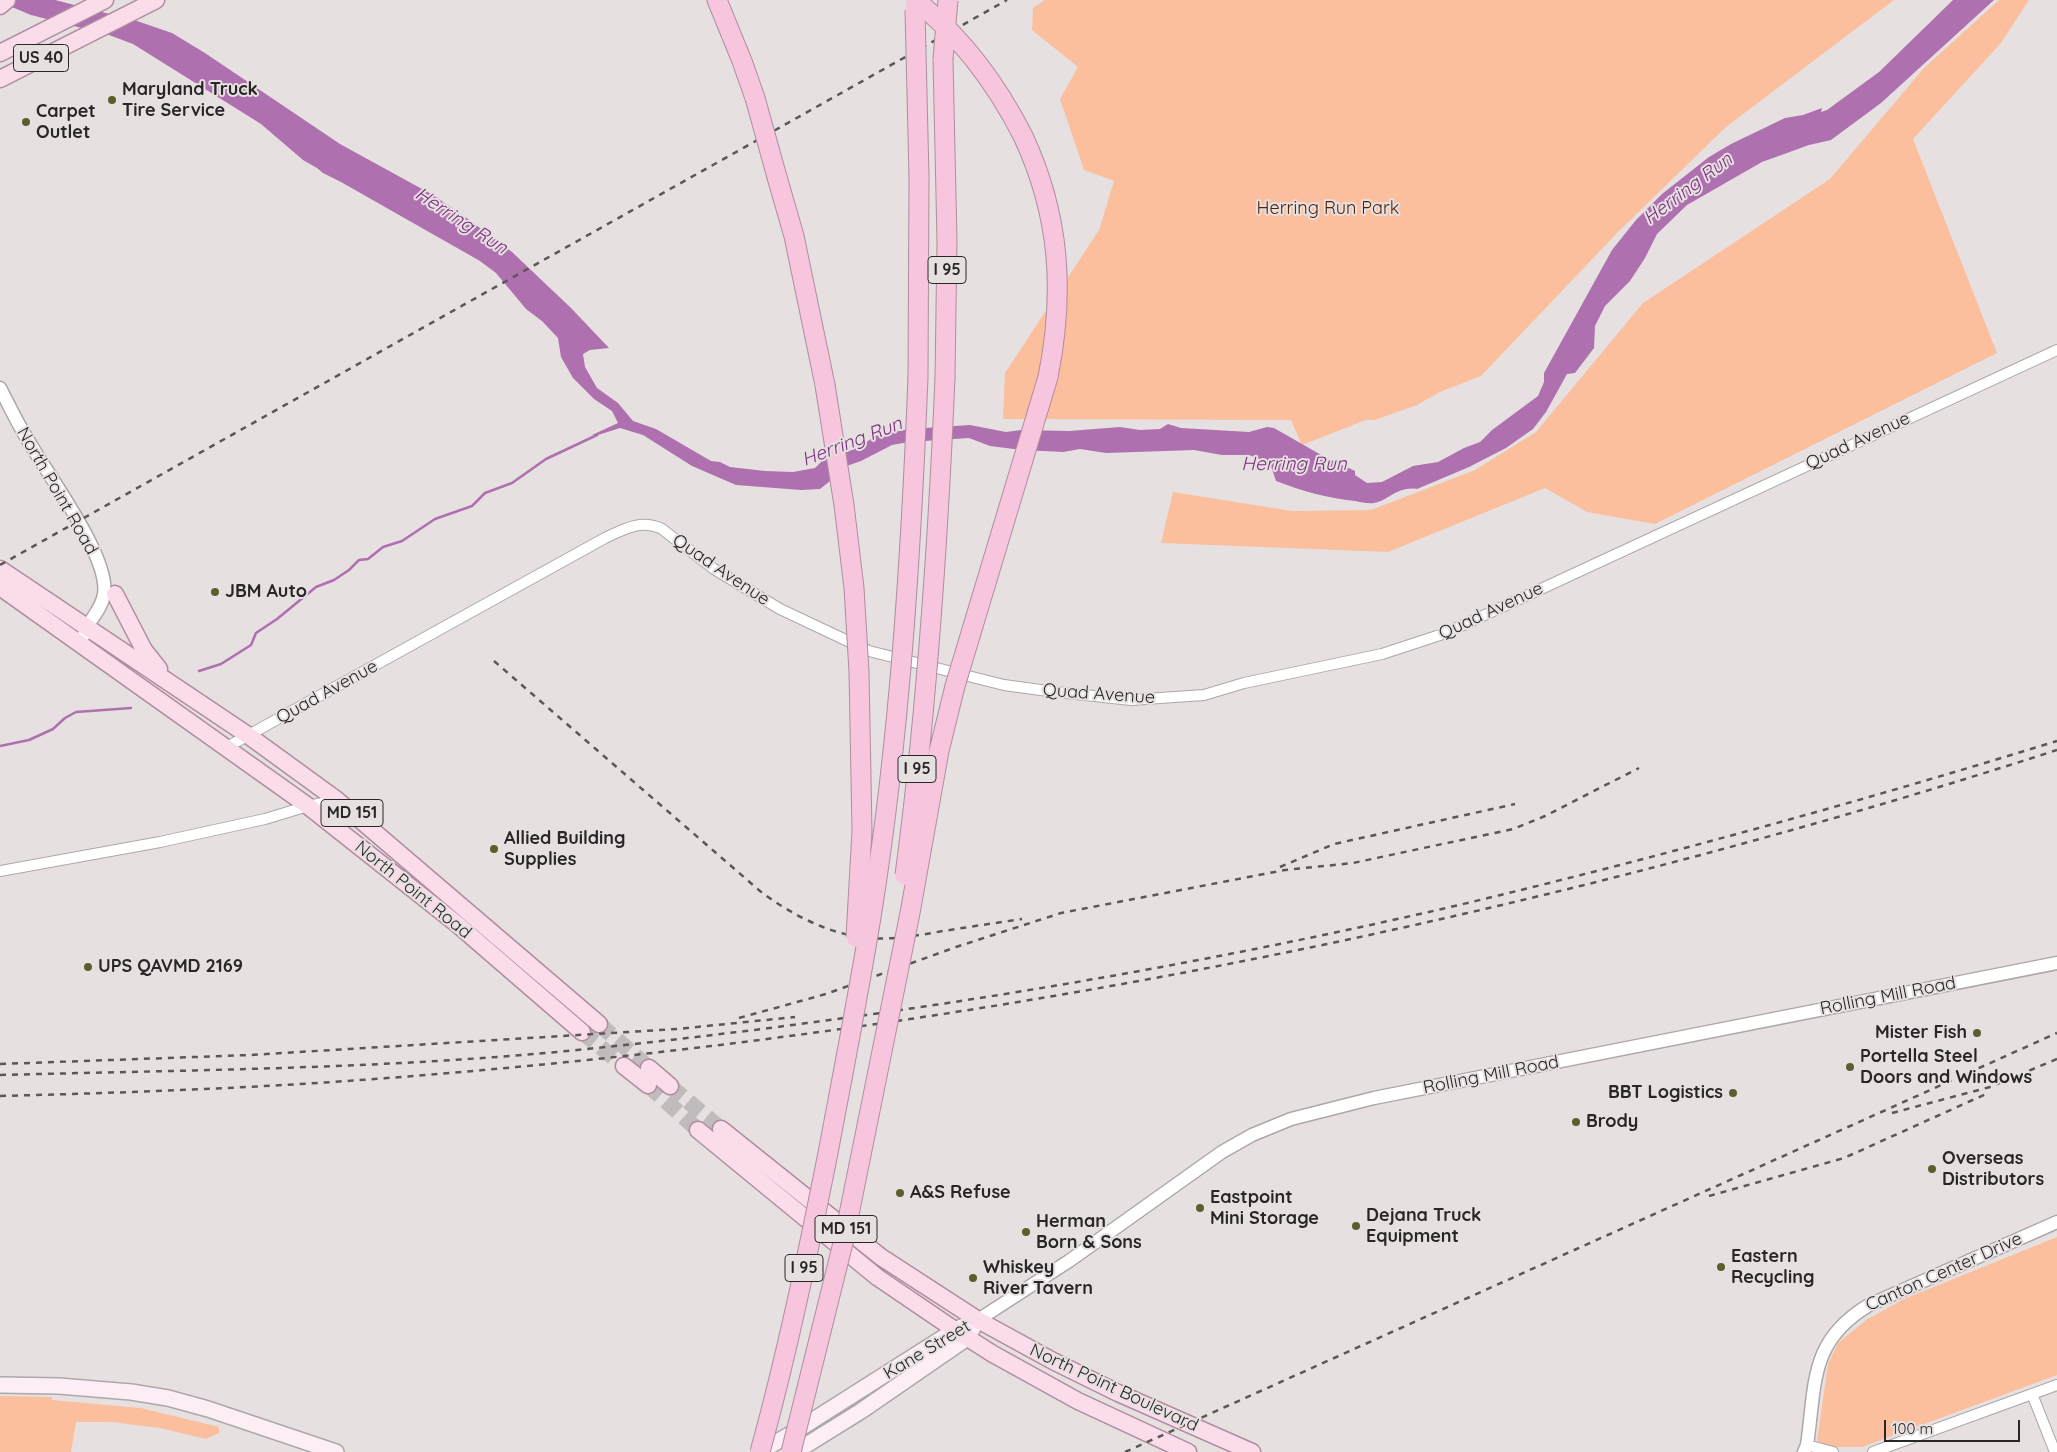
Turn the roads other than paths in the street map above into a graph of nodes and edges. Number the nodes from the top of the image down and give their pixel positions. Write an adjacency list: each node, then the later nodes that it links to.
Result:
1 (6, 0): 9 (main road)
2 (156, 0): 8 (main road, US 40)
3 (717, 0): 38 (highway, bridge)
4 (941, 0): 12 (highway, I 95, bridge)
5 (948, 0): 12 (highway, bridge)
6 (104, 1): 10 (main road, US 40)
7 (915, 3): 38 (highway, I 95, bridge); 43 (highway, bridge)
8 (134, 4): 14 (main road, US 40)
9 (0, 6)
10 (37, 34): 11 (main road, US 40); 13 (main road)
11 (0, 53)
12 (943, 59): 43 (highway, I 95, bridge)
13 (0, 62)
14 (0, 79)
15 (2057, 350): 24 (street, Quad Avenue)
16 (0, 388): 17 (street, North Point Road)
17 (100, 568): 20 (street, North Point Road); 21 (street, North Point Road)
18 (0, 569): 21 (main road, MD 151)
19 (0, 587): 22 (main road, MD 151)
20 (115, 594): 23 (main road)
21 (86, 627): 22 (street, North Point Road); 23 (main road, North Point Road / MD 151)
22 (82, 645): 25 (main road, North Point Road / MD 151)
23 (178, 688): 24 (main road, North Point Road / MD 151)
24 (249, 736): 25 (street, Quad Avenue); 26 (main road, North Point Road / MD 151)
25 (228, 747): 27 (main road, North Point Road / MD 151)
26 (336, 800): 27 (street); 29 (main road, North Point Road / MD 151)
27 (308, 806): 28 (street); 30 (main road, North Point Road / MD 151)
28 (0, 871)
29 (425, 875): 30 (main road); 31 (main road, North Point Road / MD 151)
30 (412, 889): 32 (main road, North Point Road / MD 151)
31 (488, 929): 32 (main road); 34 (main road, North Point Road / MD 151)
32 (477, 942): 35 (main road, North Point Road / MD 151)
33 (2057, 963): 47 (street, Rolling Mill Road)
34 (598, 1024)
35 (582, 1032)
36 (624, 1066): 39 (main road)
37 (649, 1068): 40 (main road)
38 (842, 1083): 54 (highway, I 95, bridge)
39 (648, 1086)
40 (670, 1086)
41 (721, 1129): 45 (main road, MD 151)
42 (698, 1130): 46 (main road, MD 151)
43 (860, 1158): 55 (highway, I 95, bridge)
44 (2057, 1222): 52 (street, Canton Center Drive)
45 (856, 1237): 46 (main road); 47 (main road, MD 151)
46 (846, 1251): 48 (main road, MD 151)
47 (978, 1320): 48 (main road, Kane Street); 57 (main road, North Point Boulevard / MD 151)
48 (961, 1334): 54 (main road, Kane Street); 55 (main road, Kane Street); 56 (main road, North Point Boulevard / MD 151)
49 (0, 1385): 53 (main road)
50 (2057, 1385): 51 (street)
51 (2032, 1394): 59 (street); 60 (street)
52 (1806, 1448): 58 (street)
53 (336, 1452)
54 (759, 1452)
55 (793, 1452)
56 (1188, 1452)
57 (1252, 1452)
58 (1833, 1452)
59 (1873, 1452)
60 (2055, 1452)

